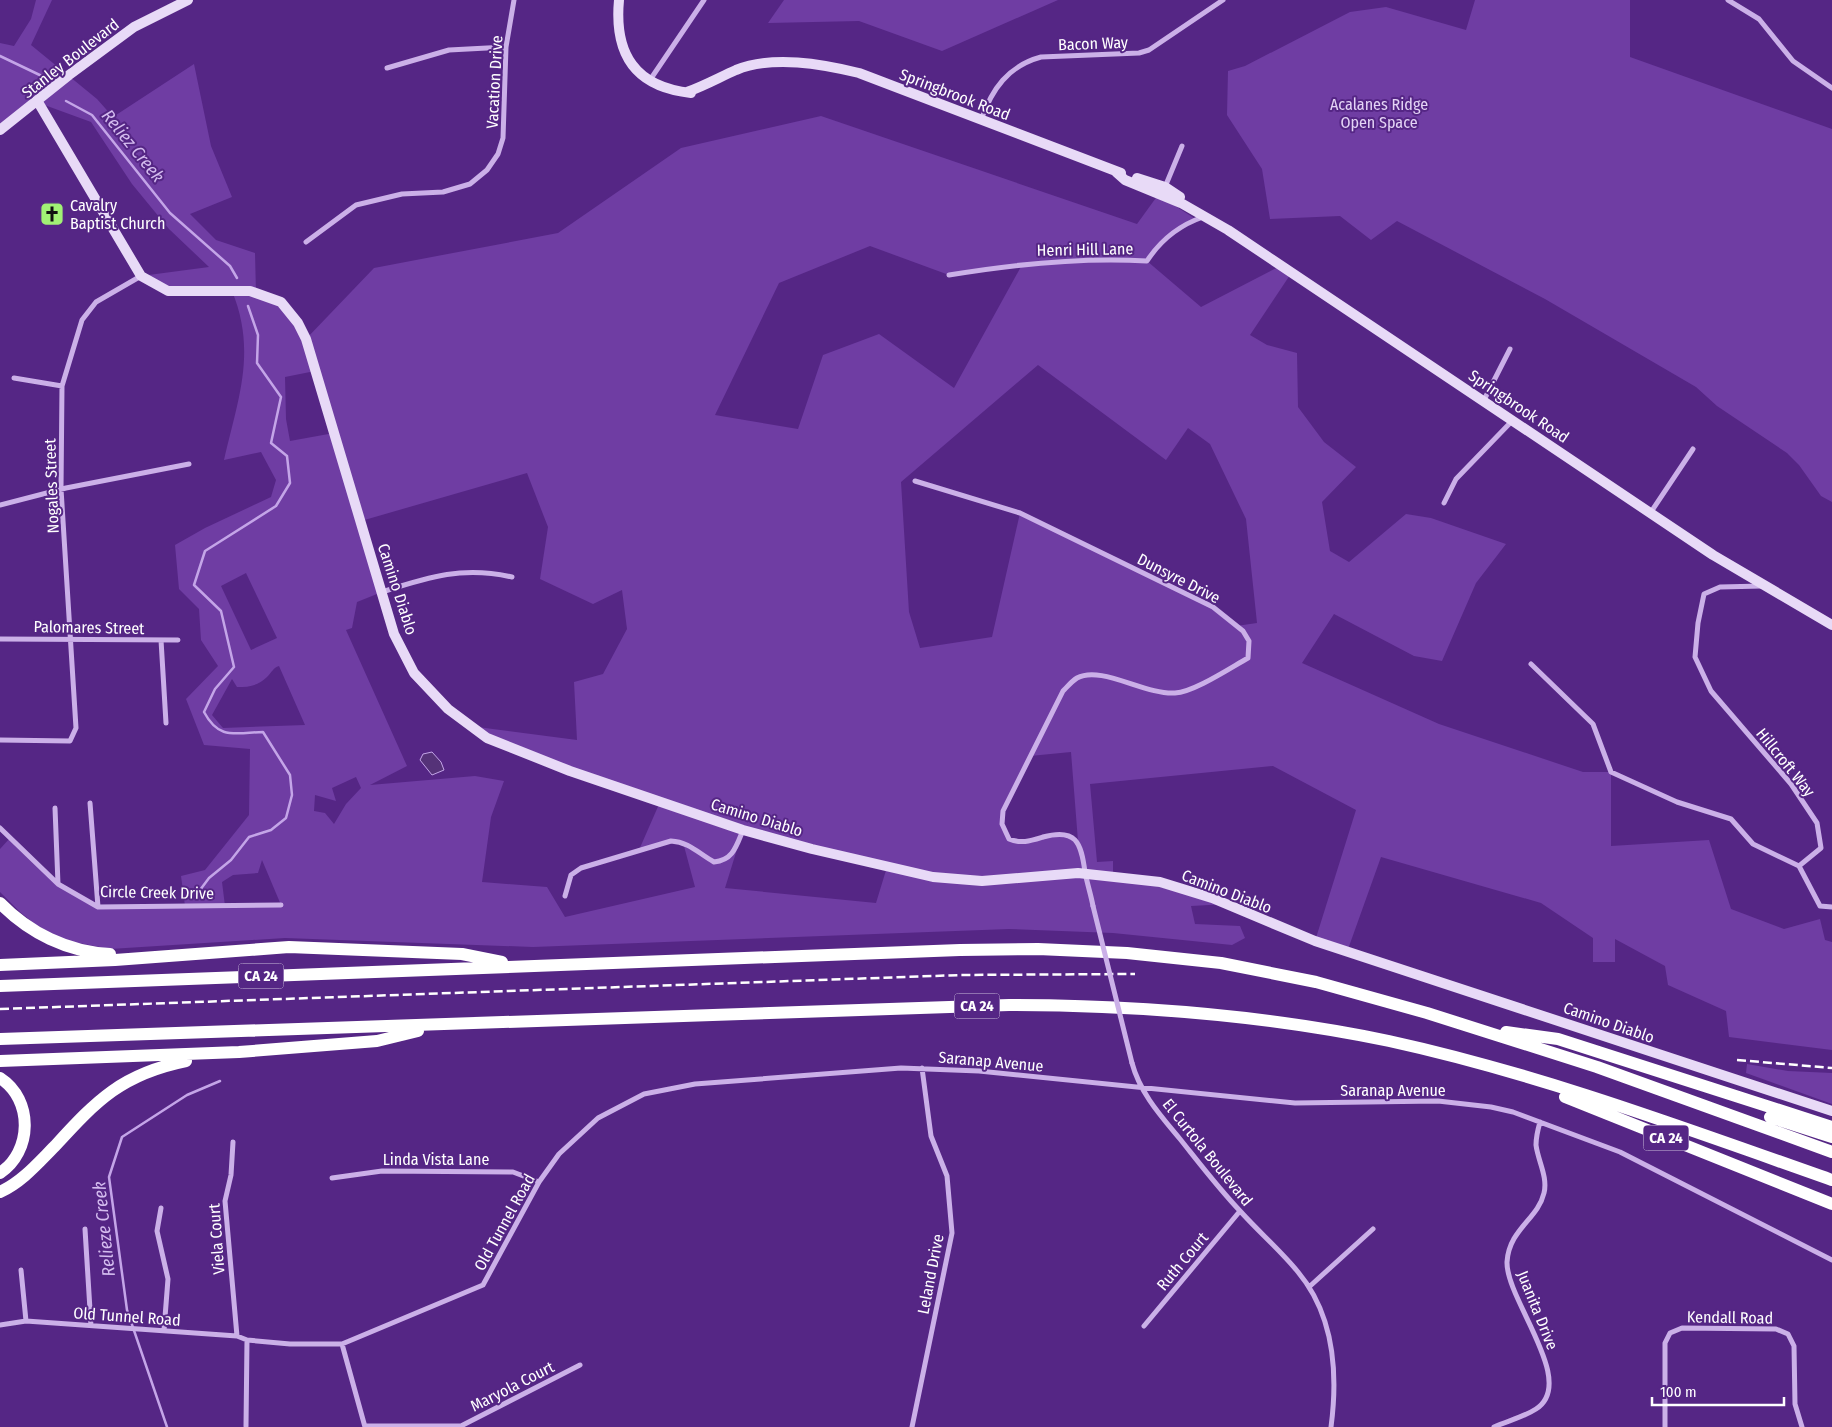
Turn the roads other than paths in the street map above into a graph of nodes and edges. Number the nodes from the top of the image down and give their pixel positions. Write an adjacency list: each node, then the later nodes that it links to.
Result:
1 (188, 0): 11 (street, Stanley Boulevard)
2 (514, 0): 7 (street, Vacation Drive)
3 (620, 0): 9 (street)
4 (704, 0): 9 (street)
5 (1223, 0): 12 (street, Bacon Way)
6 (1728, 0): 10 (street)
7 (506, 47): 8 (street); 19 (street, Vacation Drive)
8 (387, 68)
9 (649, 78): 12 (street, Springbrook Road)
10 (1832, 88)
11 (38, 102): 13 (street, Stanley Boulevard); 21 (street)
12 (981, 120): 15 (street, Springbrook Road)
13 (0, 130)
14 (1182, 146): 16 (street)
15 (1116, 172): 16 (street, Springbrook Road); 17 (street, Springbrook Road)
16 (1165, 187): 17 (street, Springbrook Road)
17 (1192, 208): 18 (street, Springbrook Road)
18 (1206, 216): 20 (street, Henri Hill Lane); 25 (street, Springbrook Road)
19 (306, 242)
20 (949, 275)
21 (141, 276): 24 (street, Nogales Street); 36 (street, Camino Diablo)
22 (1510, 349): 25 (street)
23 (14, 378): 24 (street)
24 (62, 386): 30 (street, Nogales Street)
25 (1484, 400): 26 (street, Springbrook Road)
26 (1513, 420): 31 (street); 33 (street, Springbrook Road)
27 (1693, 449): 33 (street)
28 (189, 464): 30 (street)
29 (915, 481): 50 (street, Dunsyre Drive)
30 (61, 490): 32 (street); 38 (street, Nogales Street)
31 (1444, 503)
32 (0, 505)
33 (1651, 512): 35 (street, Springbrook Road)
34 (512, 577): 36 (street)
35 (1762, 586): 37 (street, Springbrook Road); 49 (street, Hillcroft Way)
36 (382, 592): 48 (street, Camino Diablo)
37 (1832, 625)
38 (72, 638): 39 (street, Palomares Street); 40 (street, Palomares Street); 44 (street, Nogales Street)
39 (0, 639)
40 (161, 640): 41 (street, Palomares Street); 43 (street)
41 (178, 640)
42 (1531, 664): 49 (street)
43 (166, 723)
44 (0, 740)
45 (90, 803): 55 (street)
46 (55, 808): 51 (street)
47 (0, 828): 51 (street, Circle Creek Drive)
48 (743, 830): 50 (street, Camino Diablo); 52 (street)
49 (1799, 866): 56 (street)
50 (1086, 874): 70 (street, El Curtola Boulevard, bridge); 71 (street, Camino Diablo)
51 (58, 884): 55 (street, Circle Creek Drive)
52 (565, 896)
53 (0, 903): 57 (highway)
54 (281, 905): 55 (street, Circle Creek Drive)
55 (98, 907)
56 (1832, 908)
57 (160, 956): 58 (highway); 59 (highway)
58 (0, 965)
59 (522, 966): 60 (highway, CA 24); 62 (highway, CA 24)
60 (0, 986)
61 (448, 1025): 63 (highway, CA 24); 64 (highway); 68 (highway, CA 24)
62 (1482, 1030): 66 (highway, CA 24); 73 (highway)
63 (0, 1039)
64 (240, 1052): 65 (highway); 81 (highway)
65 (0, 1061)
66 (1597, 1066): 74 (highway); 76 (highway, CA 24)
67 (922, 1068): 70 (street, Saranap Avenue); 80 (street, Old Tunnel Road); 101 (street, Leland Drive)
68 (1501, 1070): 79 (highway); 82 (highway, CA 24)
69 (0, 1078): 77 (highway)
70 (1140, 1087): 72 (street, Saranap Avenue); 84 (street, El Curtola Boulevard)
71 (1832, 1111)
72 (1540, 1122): 87 (street, Saranap Avenue); 103 (street, Juanita Drive)
73 (1832, 1127)
74 (1832, 1137)
75 (233, 1142): 95 (street, Viela Court)
76 (1832, 1152)
77 (0, 1173)
78 (332, 1178): 80 (street, Linda Vista Lane)
79 (1832, 1180)
80 (540, 1182): 97 (street, Old Tunnel Road)
81 (0, 1192)
82 (1832, 1204)
83 (161, 1208): 94 (street)
84 (1240, 1211): 89 (street, El Curtola Boulevard); 93 (street, Ruth Court)
85 (85, 1229): 92 (street)
86 (1373, 1229): 89 (street)
87 (1832, 1260)
88 (21, 1270): 90 (street)
89 (1309, 1287): 102 (street, El Curtola Boulevard)
90 (26, 1321): 91 (street, Old Tunnel Road); 92 (street, Old Tunnel Road)
91 (0, 1324)
92 (91, 1326): 94 (street, Old Tunnel Road)
93 (1144, 1326)
94 (164, 1330): 95 (street, Old Tunnel Road)
95 (237, 1336): 96 (street, Old Tunnel Road)
96 (247, 1340): 97 (street, Old Tunnel Road); 99 (street)
97 (342, 1344): 100 (street)
98 (580, 1365): 100 (street, Maryola Court)
99 (246, 1426)
100 (365, 1426)
101 (912, 1427)
102 (1332, 1427)
103 (1494, 1427)
104 (1665, 1427): 105 (street, Kendall Road)
105 (1802, 1427)

